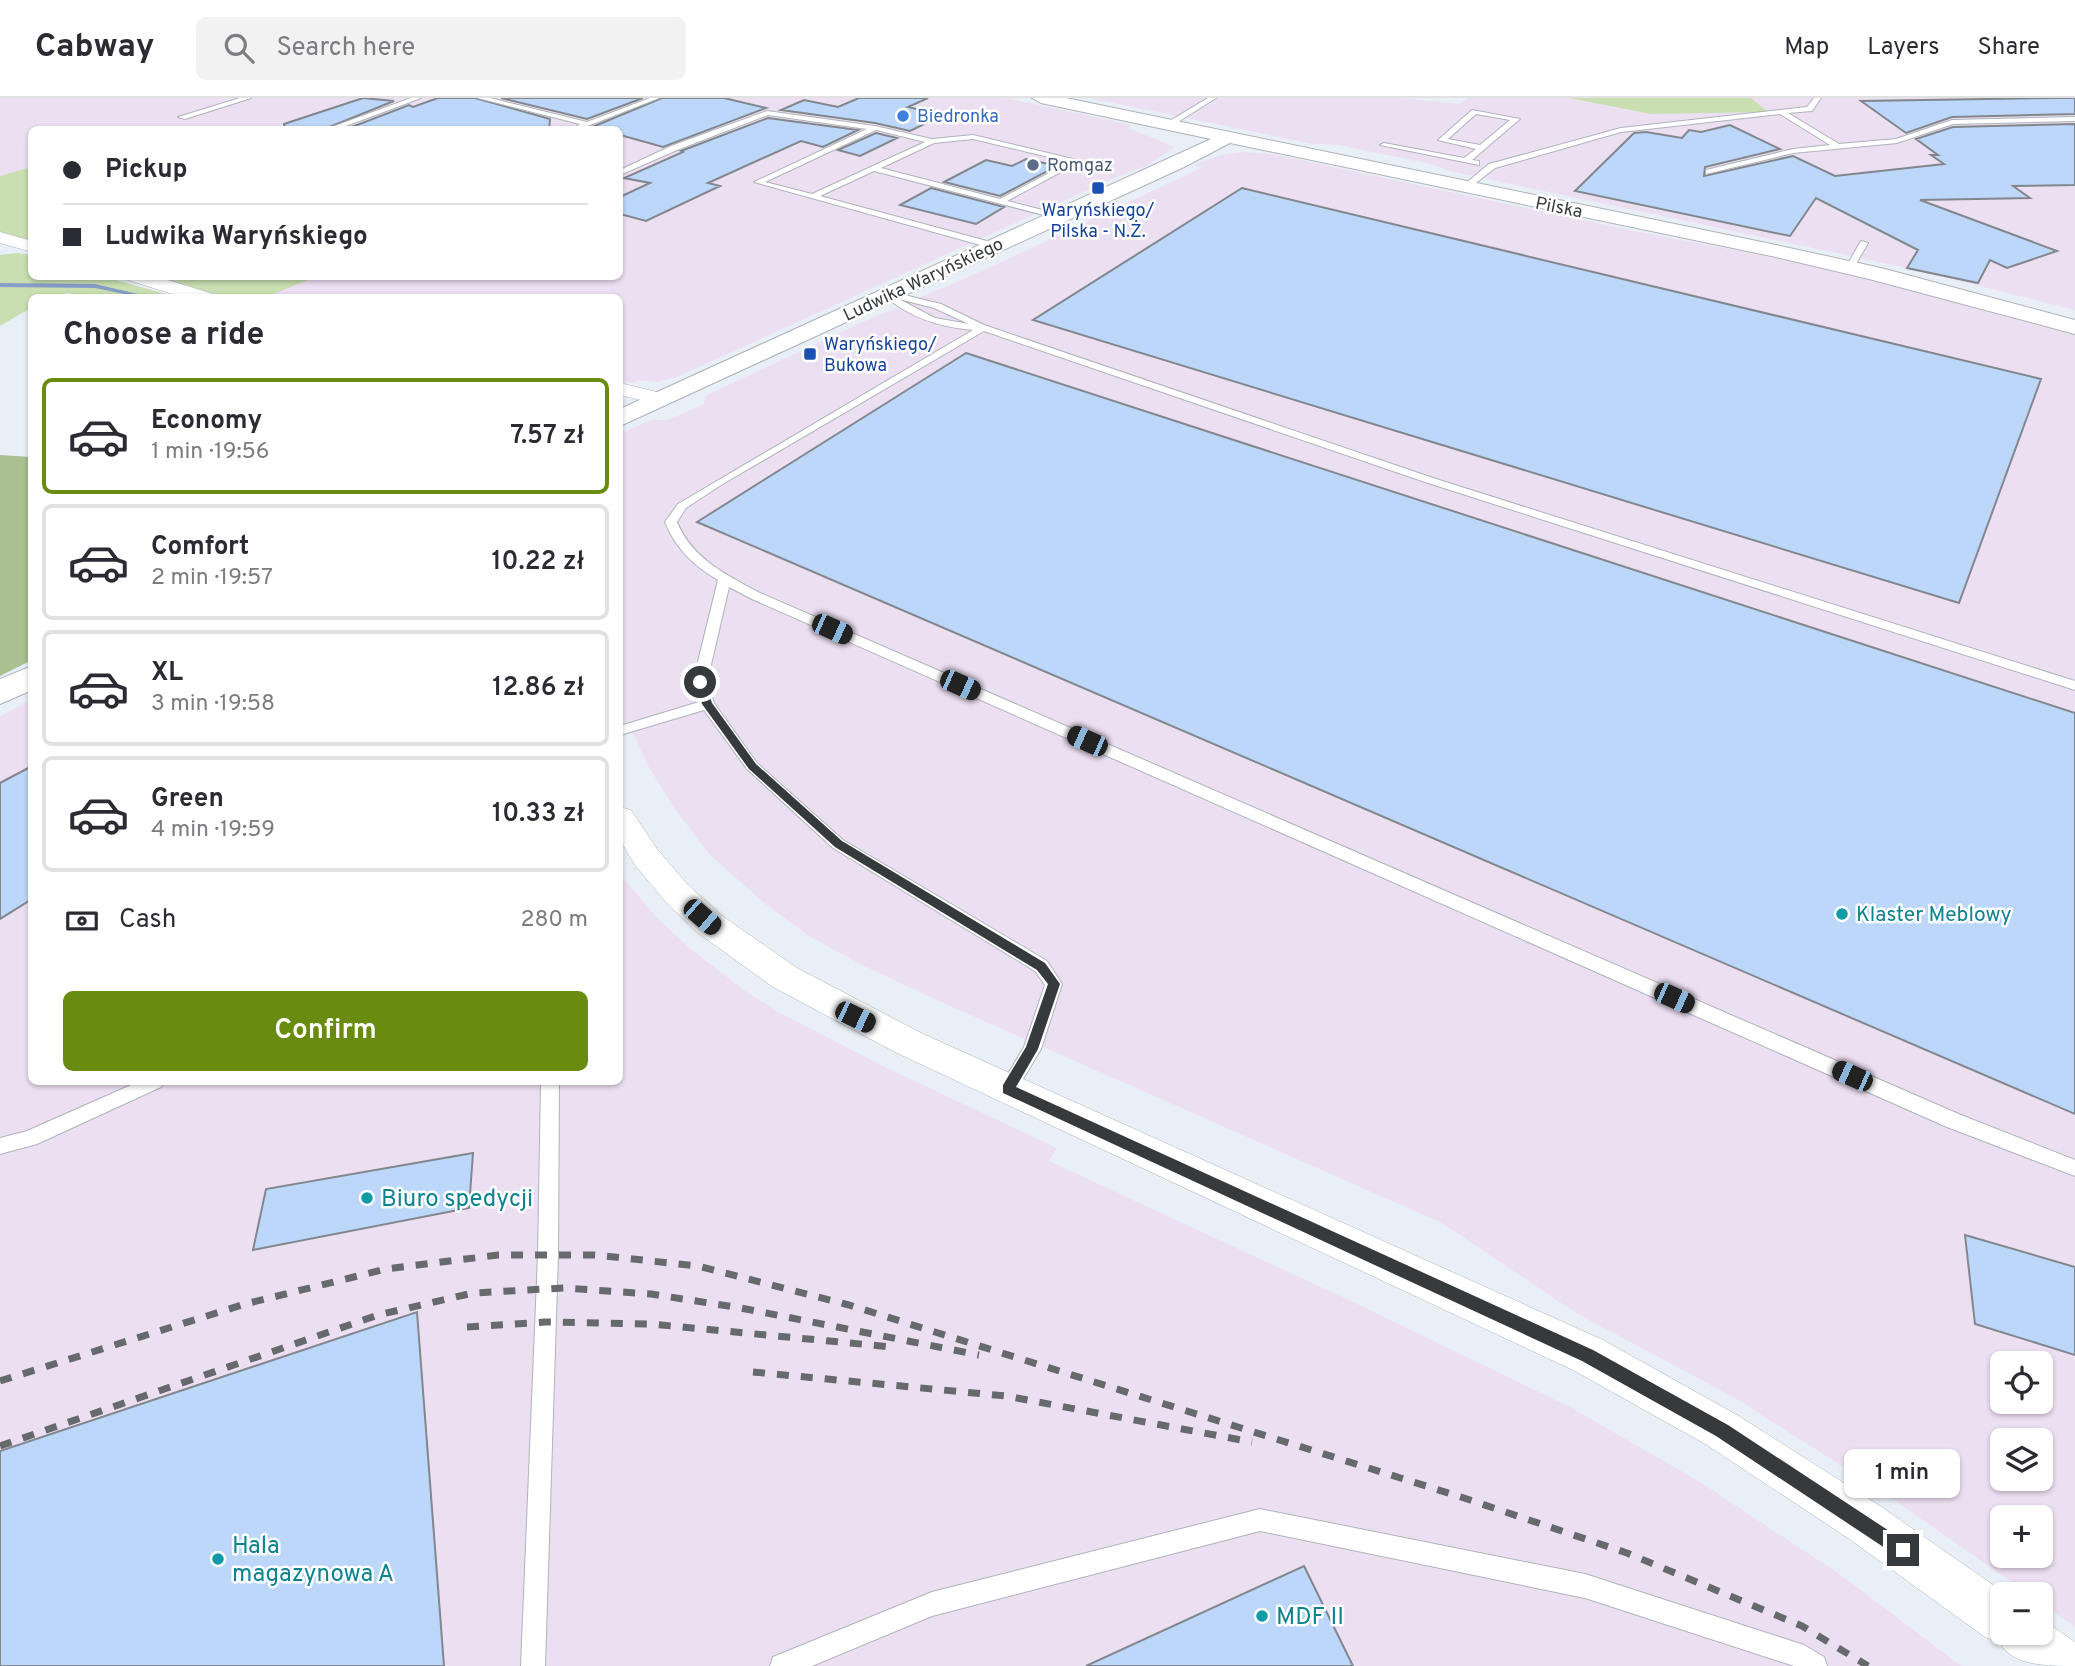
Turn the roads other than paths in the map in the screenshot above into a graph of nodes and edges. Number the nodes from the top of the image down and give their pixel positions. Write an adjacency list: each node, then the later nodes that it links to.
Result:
1 (247, 98): 9 (lane)
2 (418, 98): 13 (lane)
3 (481, 98): 11 (lane)
4 (656, 98): 11 (lane)
5 (1041, 98): 12 (street, Pilska)
6 (1213, 98): 12 (lane)
7 (1818, 98): 8 (lane)
8 (1781, 112): 19 (lane); 22 (lane)
9 (182, 117)
10 (2075, 119): 19 (lane)
11 (587, 124): 14 (lane)
12 (1167, 125): 16 (street, Pilska)
13 (338, 126)
14 (583, 126)
15 (875, 128): 17 (lane); 24 (lane); 27 (lane)
16 (1226, 138): 26 (street, Pilska); 29 (street, Ludwika Waryńskiego)
17 (932, 141): 23 (lane); 28 (lane)
18 (1384, 145): 21 (lane)
19 (1838, 146): 25 (lane)
20 (1482, 148): 20 (lane); 21 (lane)
21 (1466, 161): 22 (lane)
22 (1492, 166): 26 (lane)
23 (872, 168): 27 (lane); 28 (lane)
24 (623, 172)
25 (1709, 172)
26 (1464, 188): 35 (street, Pilska)
27 (814, 196): 33 (lane)
28 (1003, 200): 29 (lane)
29 (1059, 217): 33 (street, Ludwika Waryńskiego)
30 (0, 237): 32 (street)
31 (1864, 243): 35 (lane)
32 (25, 245): 34 (street)
33 (995, 246): 38 (street, Ludwika Waryńskiego)
34 (0, 250)
35 (1850, 267): 39 (street, Pilska)
36 (147, 280): 37 (street)
37 (193, 294)
38 (888, 294): 40 (lane); 40 (lane); 42 (street, Ludwika Waryńskiego)
39 (2075, 327)
40 (982, 328): 44 (lane); 46 (lane)
41 (623, 390): 42 (street)
42 (662, 399): 43 (street, Ludwika Waryńskiego)
43 (623, 417)
44 (726, 579): 48 (lane); 55 (lane)
45 (28, 679): 47 (street)
46 (2075, 686)
47 (0, 692)
48 (707, 704): 49 (lane); 53 (lane)
49 (623, 730)
50 (623, 822): 53 (street)
51 (148, 1085): 54 (lane)
52 (550, 1085): 58 (lane)
53 (1008, 1089): 56 (street)
54 (0, 1146)
55 (2075, 1168)
56 (1990, 1611)
57 (2037, 1645): 61 (street)
58 (533, 1666)
59 (782, 1666): 60 (lane)
60 (1815, 1666)
61 (2067, 1666)

